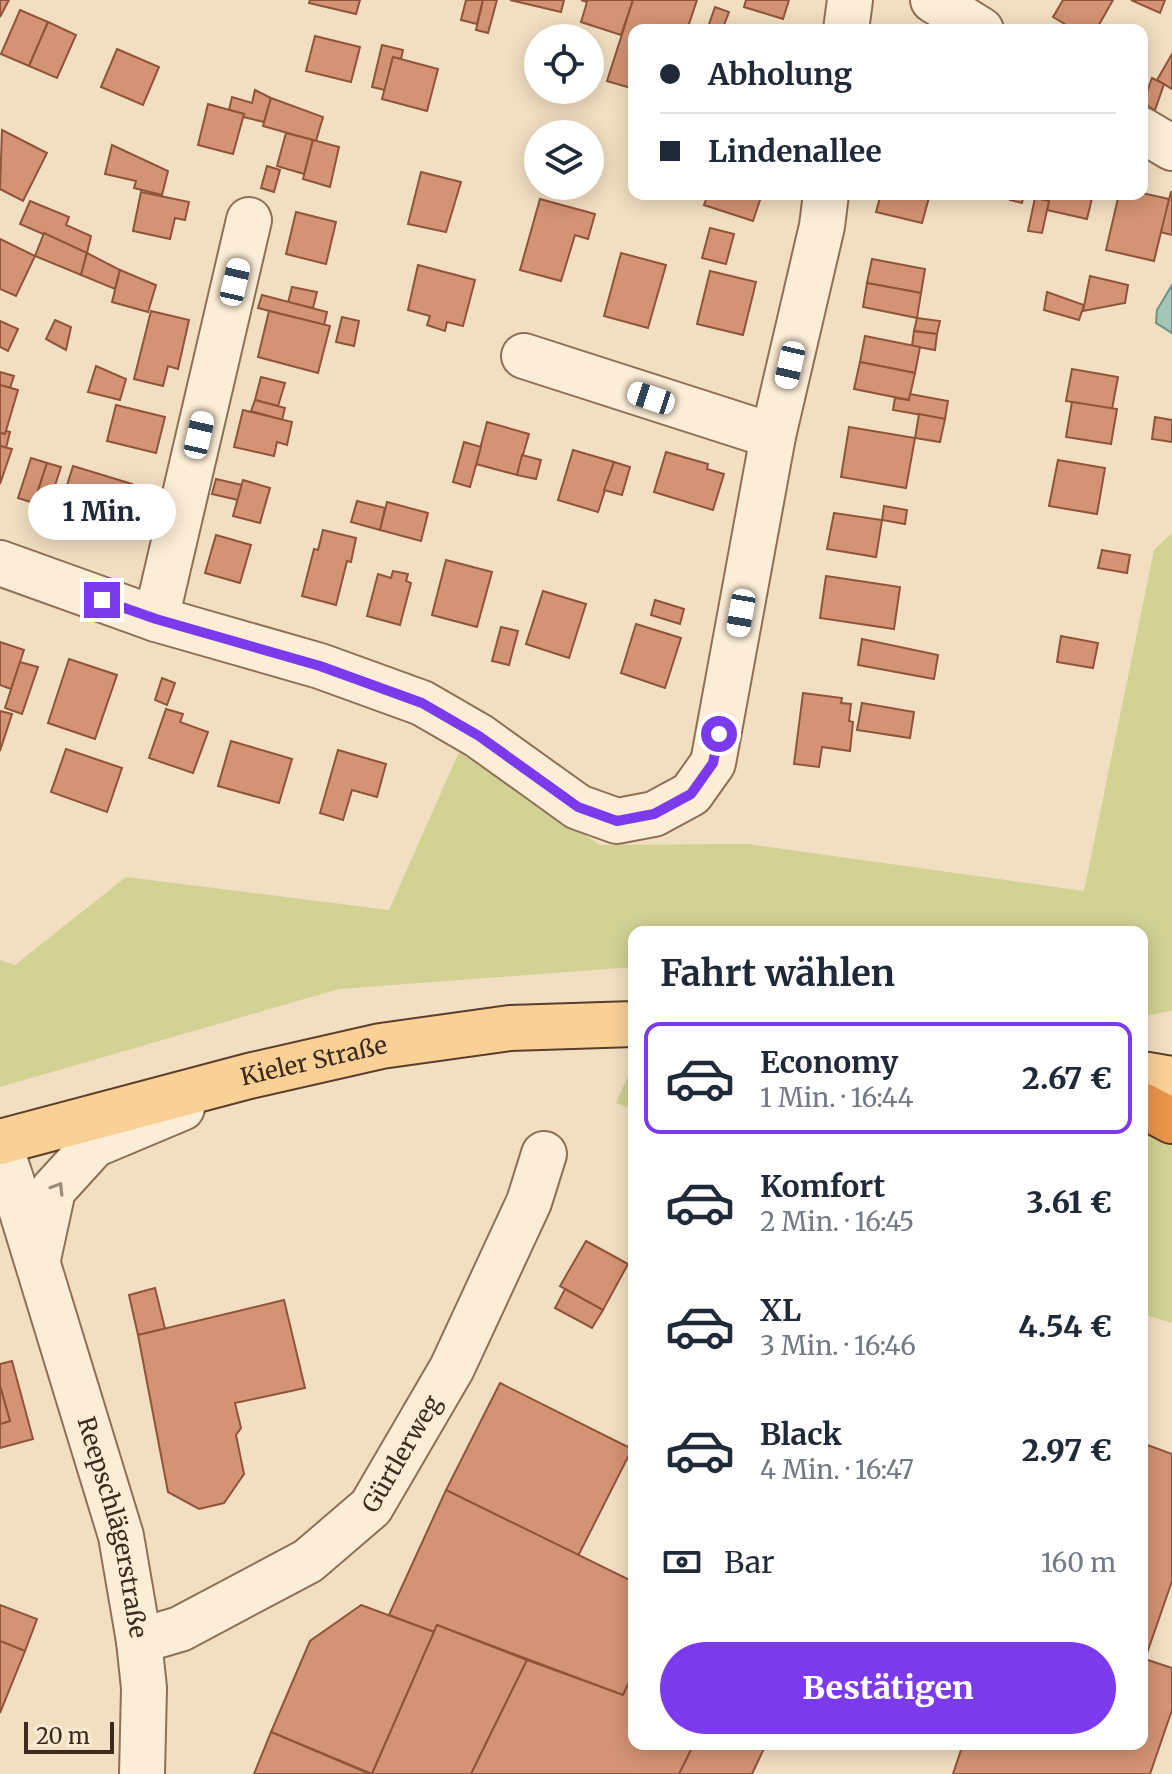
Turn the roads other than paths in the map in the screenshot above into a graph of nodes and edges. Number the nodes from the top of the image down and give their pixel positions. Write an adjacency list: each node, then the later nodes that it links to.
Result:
1 (850, 0): 3 (street)
2 (933, 0): 4 (street)
3 (847, 24)
4 (971, 24)
5 (1148, 134): 6 (street)
6 (1172, 148)
7 (825, 200): 10 (street)
8 (249, 220): 12 (street)
9 (524, 356): 10 (street)
10 (773, 436): 12 (street)
11 (0, 563): 12 (street)
12 (156, 619)
13 (628, 1024): 15 (main road, Kieler Straße)
14 (1148, 1075): 16 (main road)
15 (249, 1076): 19 (main road, Kieler Straße); 21 (street, Reepschlägerstraße, one-way to 15)
16 (1172, 1079)
17 (1148, 1108): 18 (highway)
18 (1172, 1121)
19 (0, 1144): 21 (street, Reepschlägerstraße)
20 (544, 1154): 22 (street, Gürtlerweg)
21 (28, 1264): 22 (street, Reepschlägerstraße)
22 (139, 1641): 23 (street, Reepschlägerstraße)
23 (142, 1774)

